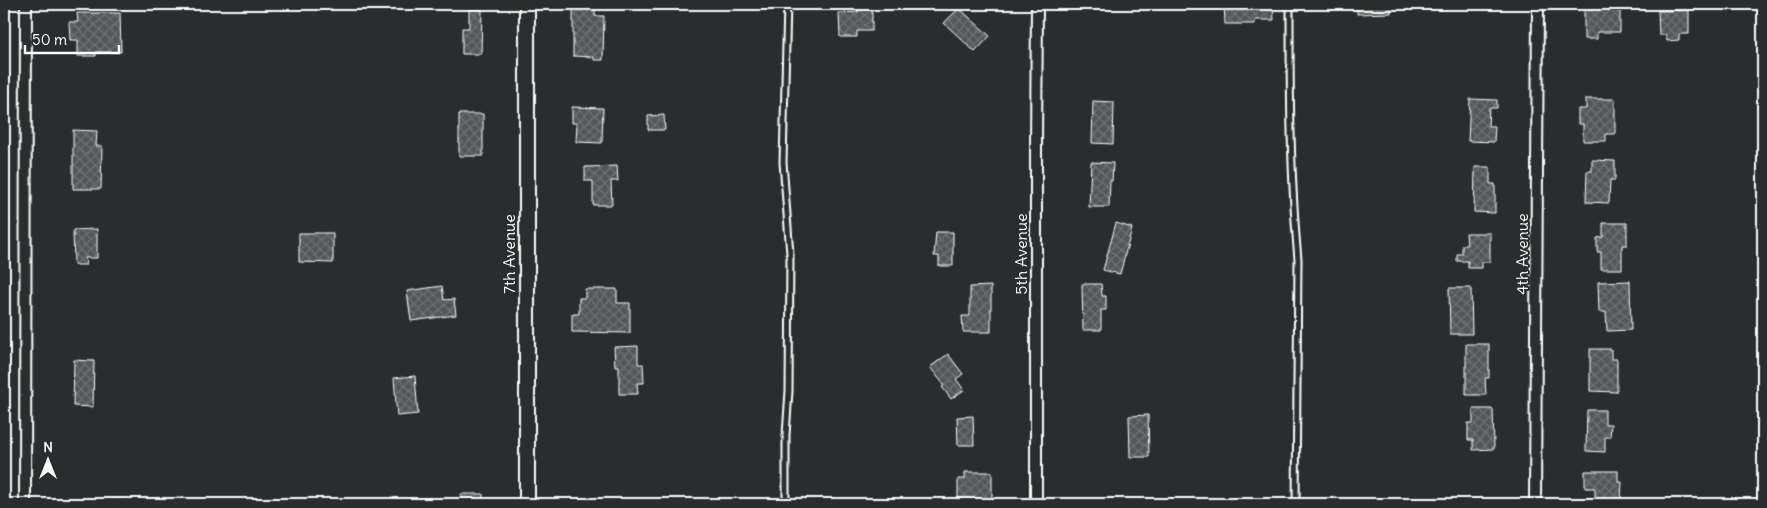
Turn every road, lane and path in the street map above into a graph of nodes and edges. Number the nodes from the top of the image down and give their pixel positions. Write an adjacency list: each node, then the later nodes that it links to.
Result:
1 (26, 4): 7 (street)
2 (527, 4): 8 (street, 7th Avenue)
3 (787, 4): 9 (lane)
4 (1037, 4): 10 (street, 5th Avenue)
5 (1290, 4): 11 (lane)
6 (1538, 4): 12 (street, 4th Avenue)
7 (25, 504)
8 (527, 504)
9 (786, 504)
10 (1036, 504)
11 (1296, 504)
12 (1535, 504)

